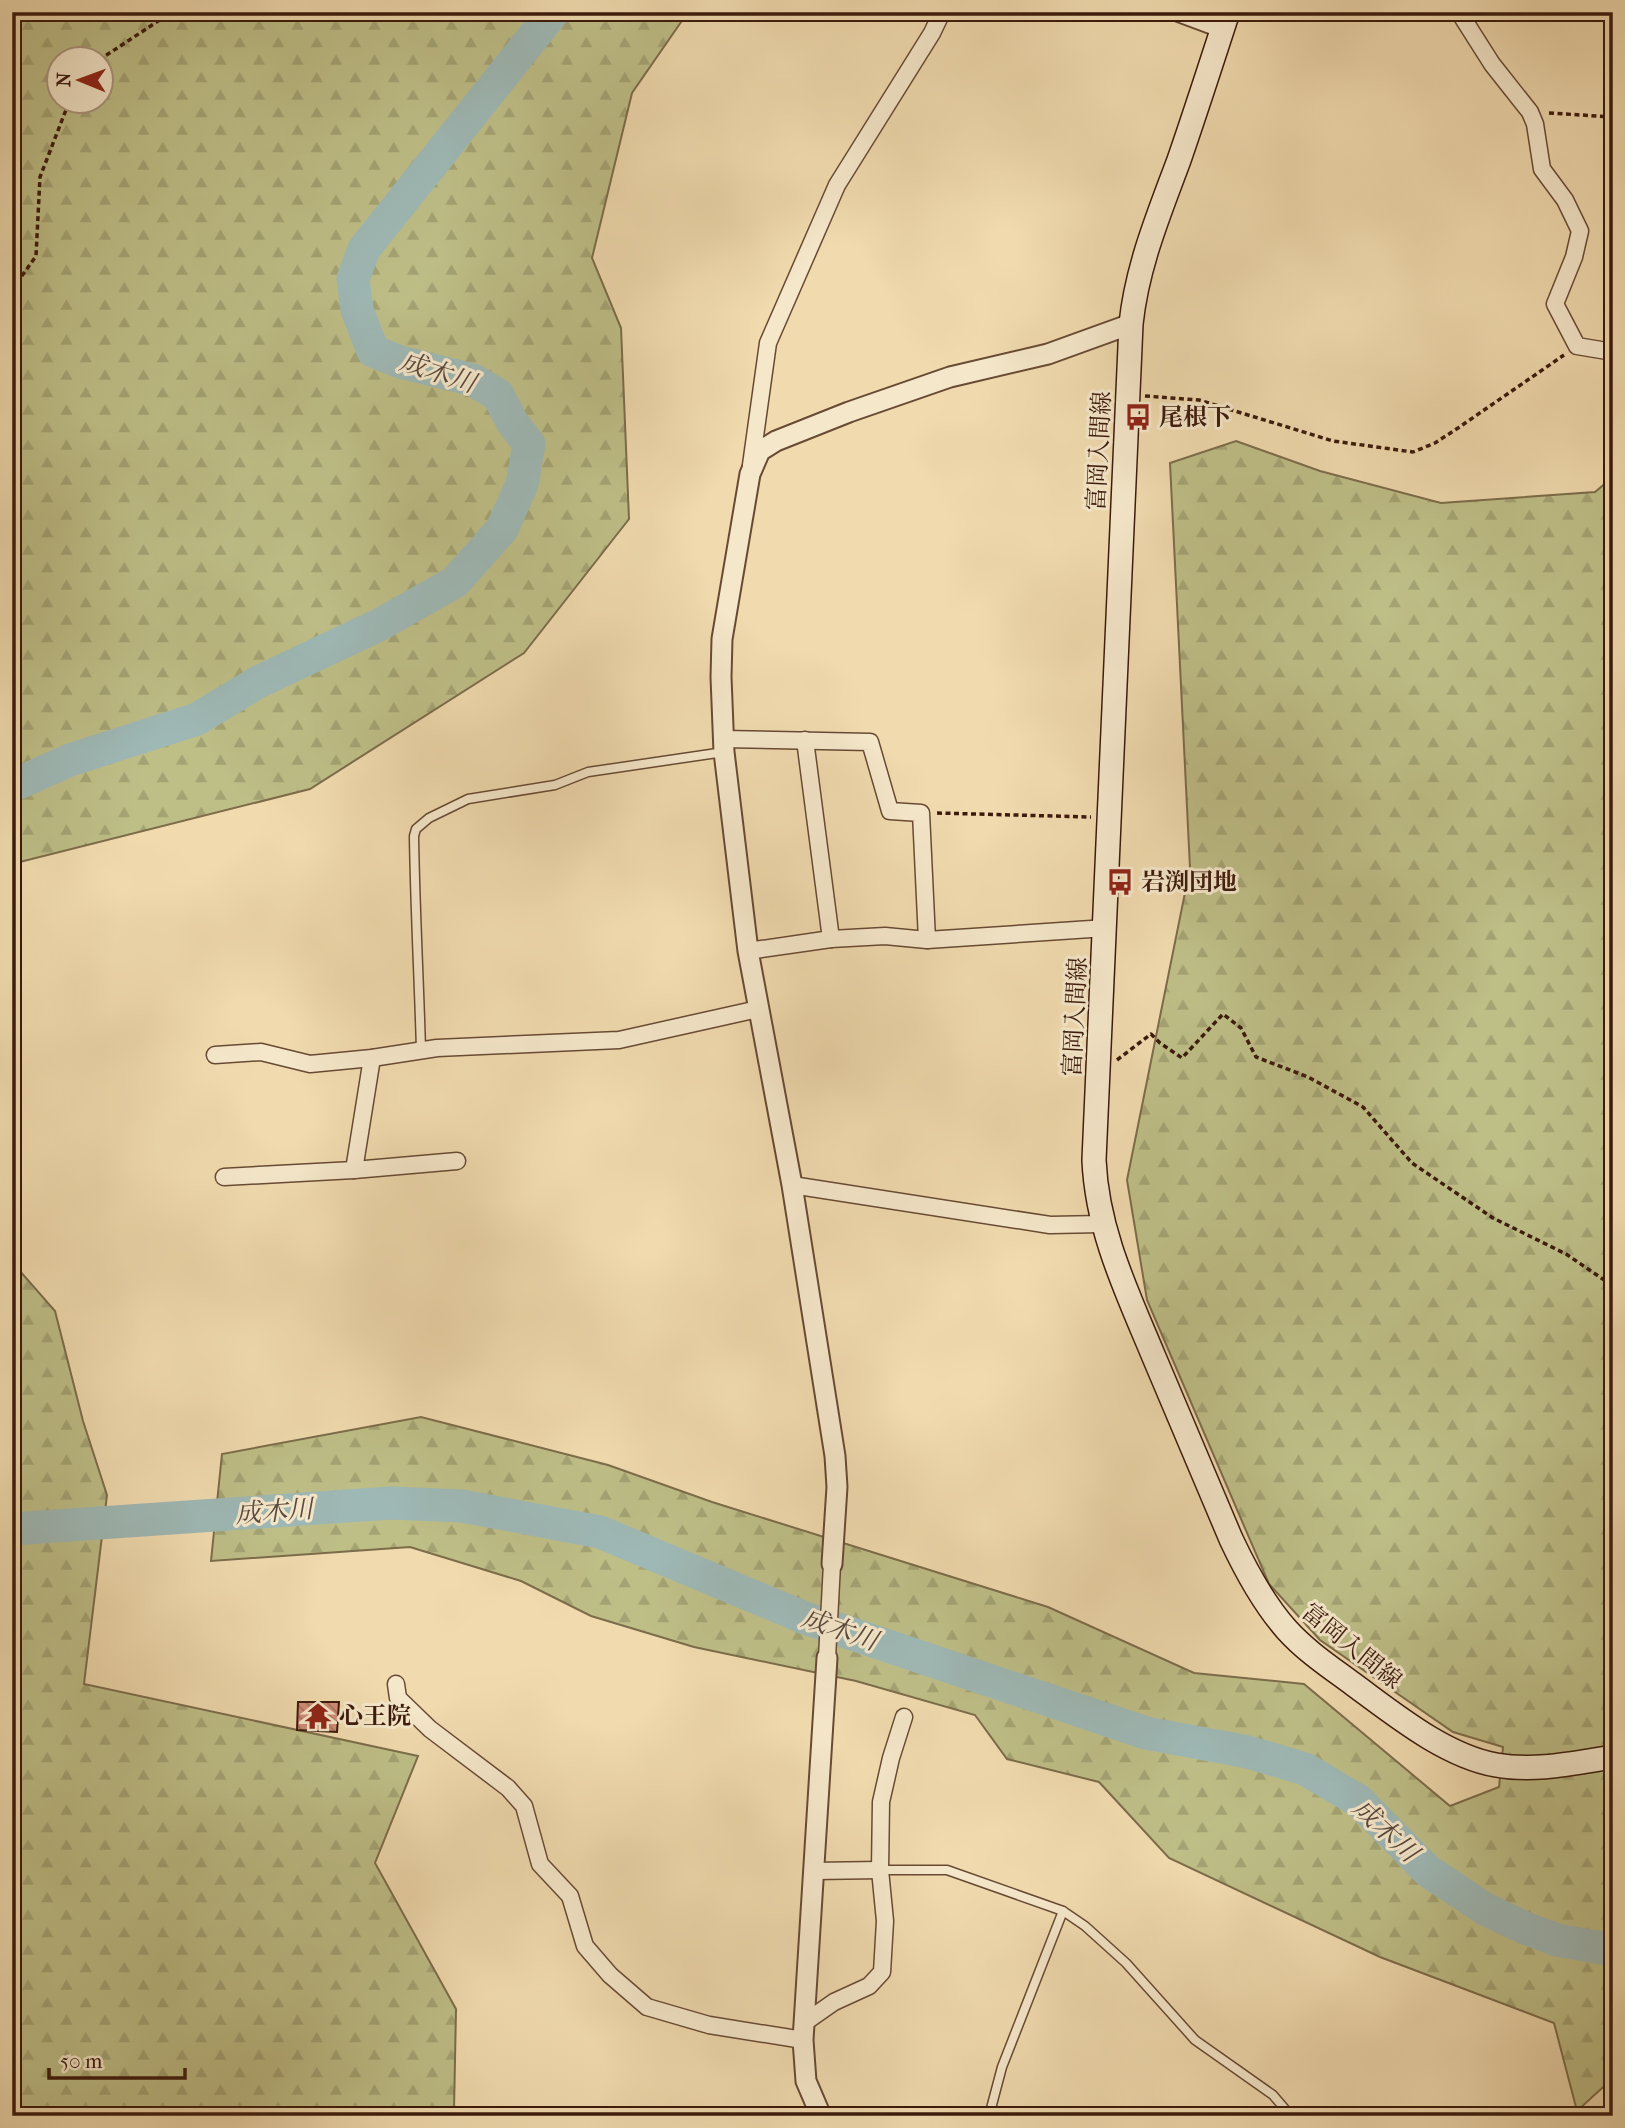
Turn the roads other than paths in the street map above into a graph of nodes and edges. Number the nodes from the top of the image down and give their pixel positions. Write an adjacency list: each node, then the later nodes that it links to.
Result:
1 (942, 12): 7 (street)
2 (1181, 12): 4 (street)
3 (1459, 12): 6 (street)
4 (1226, 20): 5 (main road, 富岡入間線)
5 (1131, 324): 7 (street); 10 (main road, 富岡入間線)
6 (1613, 352)
7 (750, 474): 9 (street)
8 (805, 740): 9 (street); 11 (street); 12 (street)
9 (723, 745): 13 (street); 15 (lane)
10 (1106, 928): 12 (street); 22 (main road, 富岡入間線)
11 (831, 939): 12 (street); 13 (street)
12 (927, 940)
13 (748, 951): 14 (street)
14 (758, 1009): 15 (street); 21 (street)
15 (421, 1050): 17 (street)
16 (215, 1055): 17 (street)
17 (372, 1058): 19 (street)
18 (457, 1161): 19 (street)
19 (354, 1170): 20 (street)
20 (224, 1177)
21 (792, 1185): 22 (street); 23 (street)
22 (1102, 1224): 27 (main road, 富岡入間線)
23 (832, 1564): 24 (street)
24 (827, 1658): 29 (street)
25 (396, 1684): 31 (street)
26 (904, 1717): 28 (street)
27 (1613, 1757)
28 (880, 1870): 29 (street); 30 (lane); 31 (street)
29 (814, 1871): 31 (street)
30 (1062, 1911): 34 (lane); 35 (lane)
31 (803, 2031): 33 (street)
32 (1613, 2108): 36 (lane)
33 (821, 2116)
34 (989, 2116)
35 (1290, 2116)
36 (1608, 2116)

